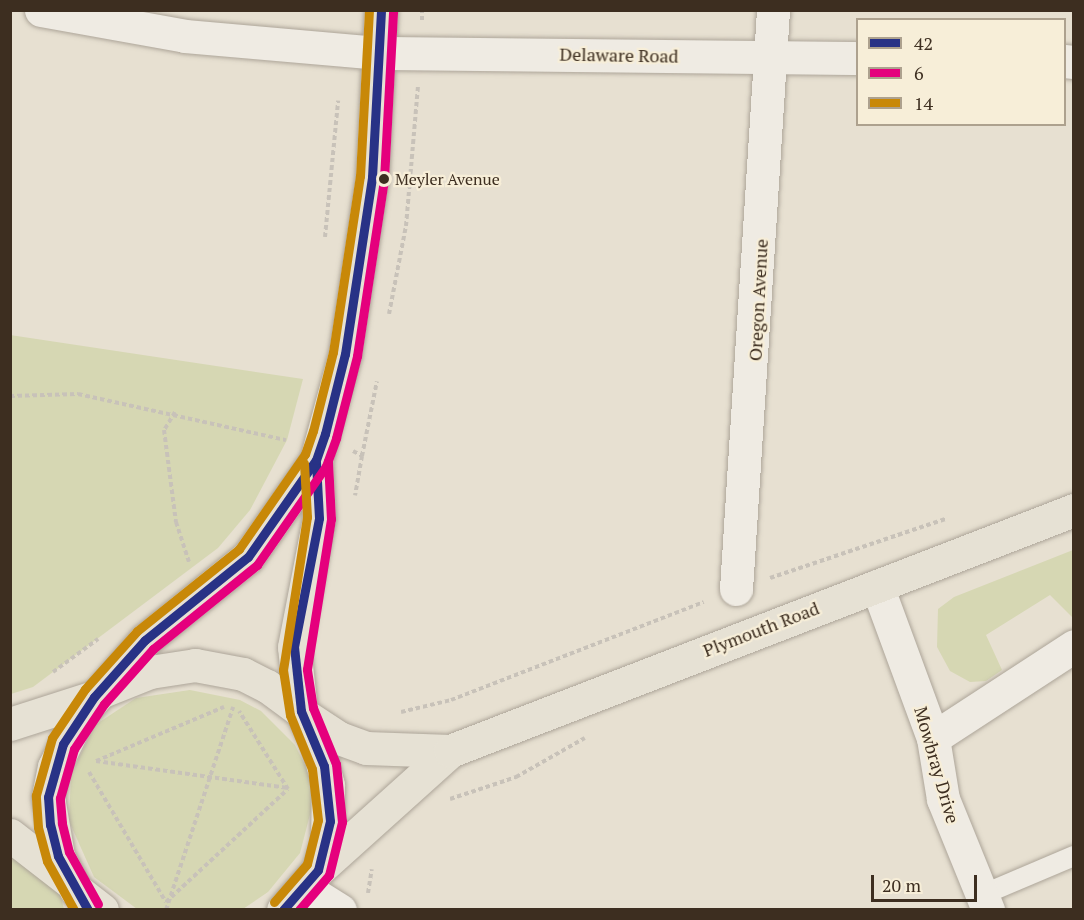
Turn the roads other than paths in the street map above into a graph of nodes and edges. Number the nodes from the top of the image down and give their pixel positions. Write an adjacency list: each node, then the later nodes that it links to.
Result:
1 (41, 10): 4 (street)
2 (381, 10): 4 (main road)
3 (773, 10): 5 (street, Oregon Avenue)
4 (380, 53): 5 (street, Delaware Road); 7 (main road)
5 (770, 57): 6 (street, Delaware Road); 10 (street, Oregon Avenue)
6 (856, 58)
7 (316, 460): 12 (main road); 13 (main road)
8 (1074, 510): 9 (main road, Plymouth Road)
9 (876, 586): 15 (street, Mowbray Drive); 16 (main road, Plymouth Road)
10 (736, 589)
11 (1074, 646): 15 (street)
12 (97, 695): 13 (main road, Plymouth Road); 14 (main road, Plymouth Road); 20 (main road)
13 (302, 713): 16 (main road, Plymouth Road); 19 (main road)
14 (10, 724)
15 (933, 738): 21 (street, Mowbray Drive)
16 (450, 751): 19 (main road, Plymouth Road)
17 (10, 835): 20 (main road)
18 (1074, 856): 21 (lane)
19 (302, 890): 23 (street)
20 (78, 894): 22 (main road)
21 (985, 902)
22 (102, 909)
23 (340, 909)

